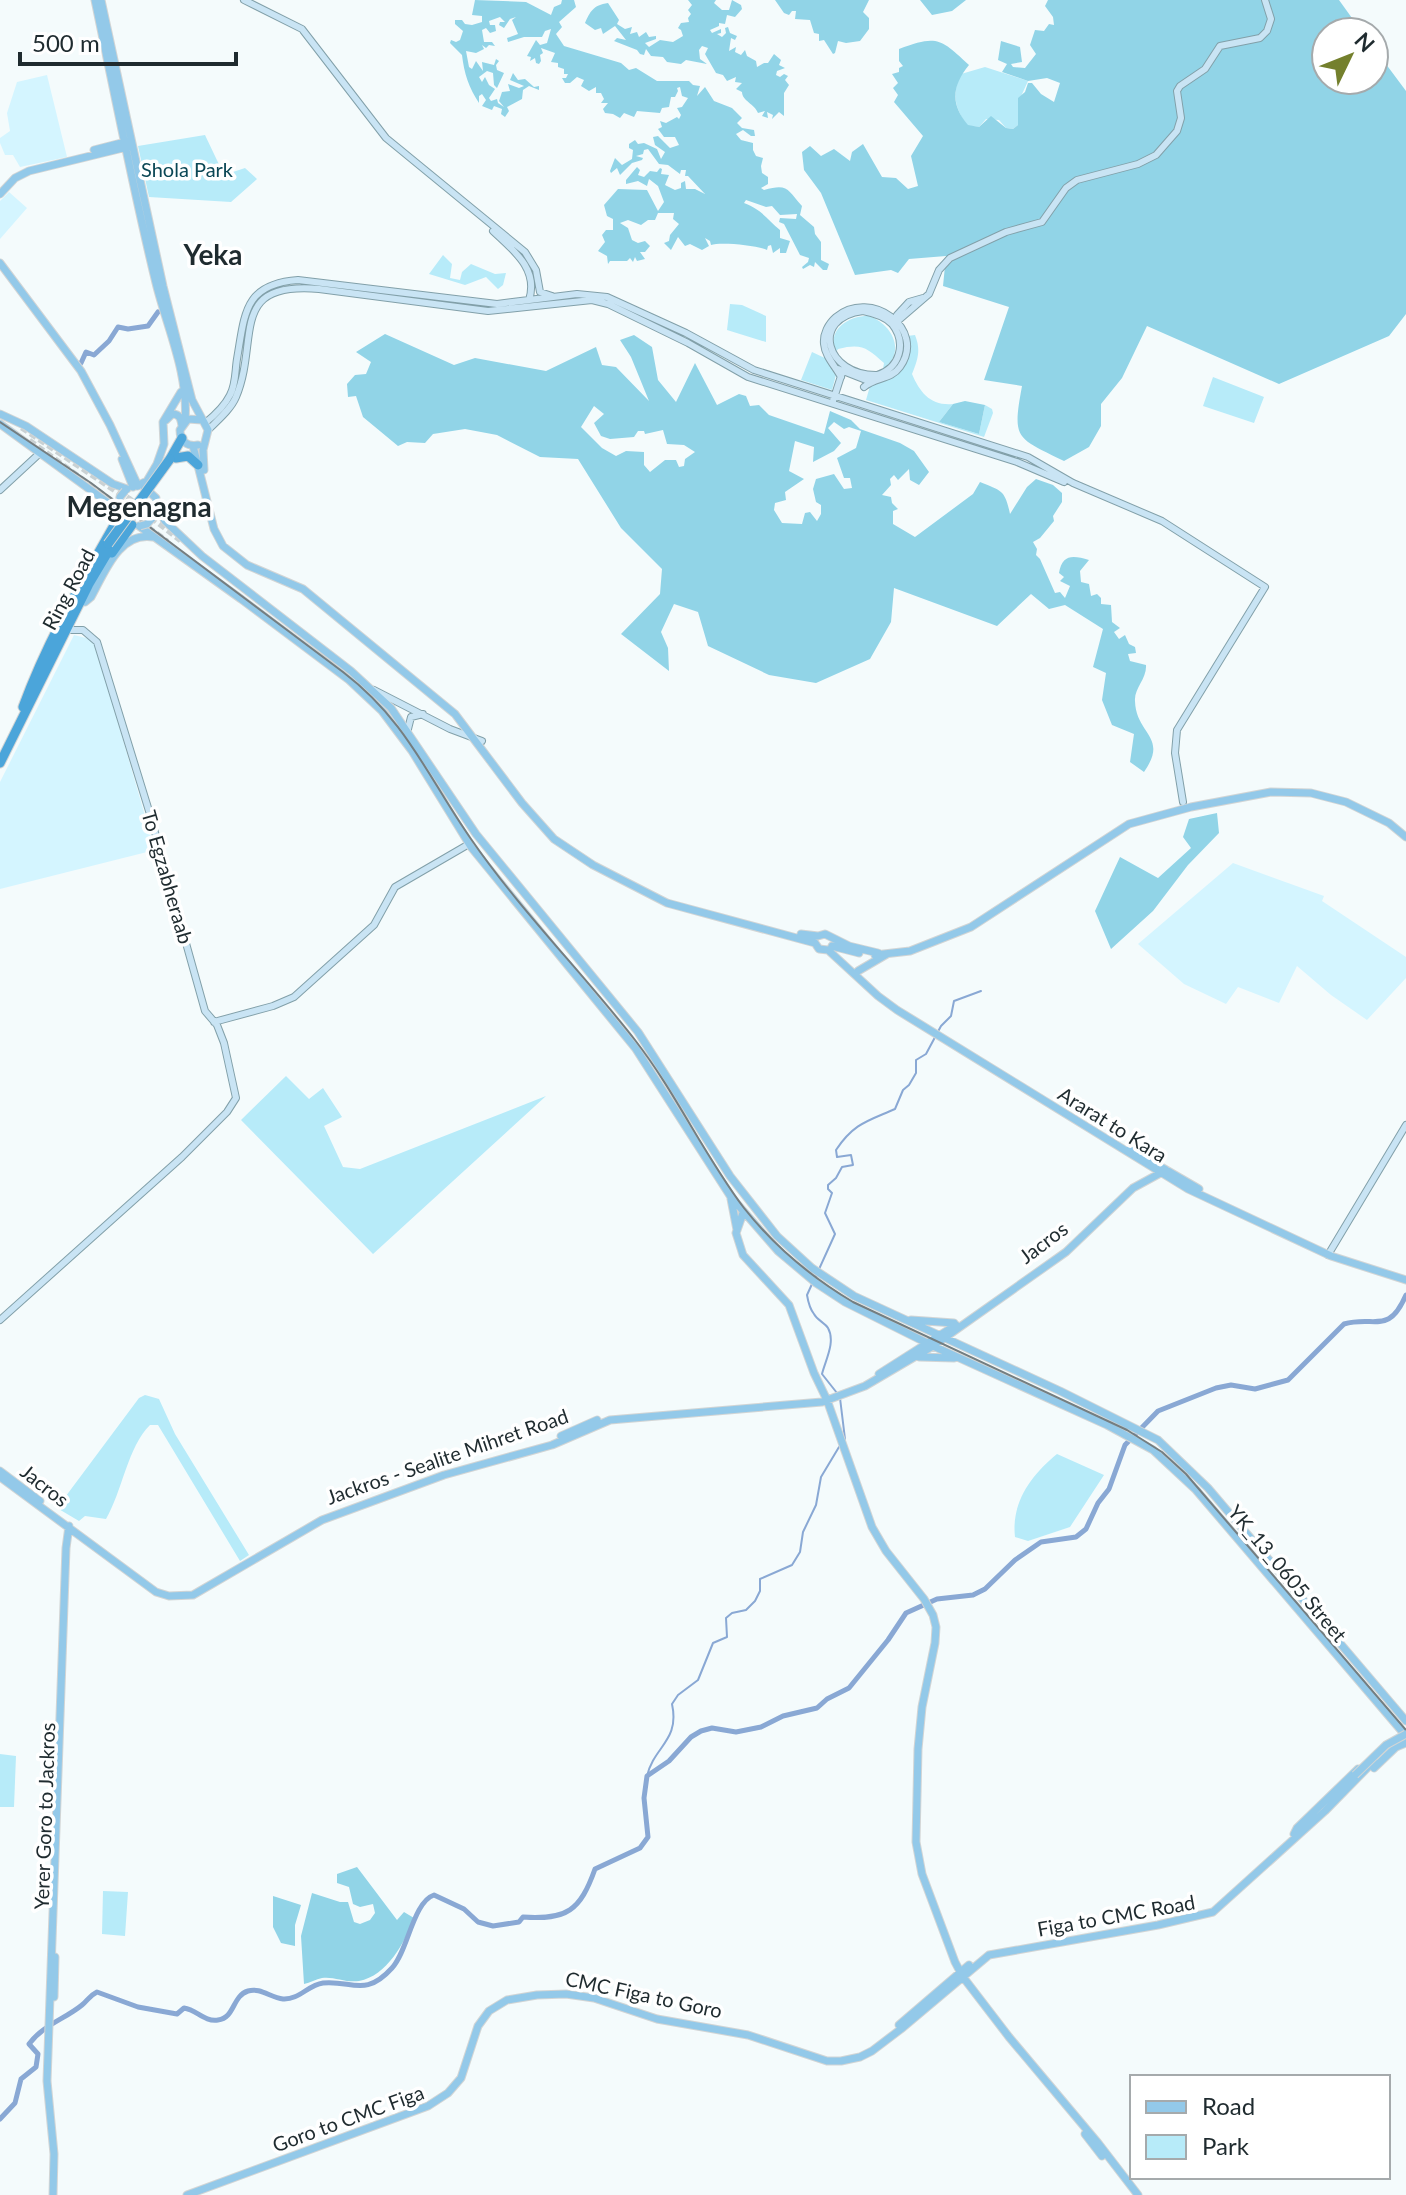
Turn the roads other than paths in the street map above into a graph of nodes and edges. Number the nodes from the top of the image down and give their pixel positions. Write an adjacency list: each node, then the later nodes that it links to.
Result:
1 (96, 0): 4 (main road); 4 (main road)
2 (242, 0): 8 (main road)
3 (1265, 0): 16 (main road)
4 (127, 143): 5 (main road); 6 (main road); 7 (main road); 11 (main road)
5 (129, 163): 11 (main road); 17 (main road)
6 (0, 187)
7 (0, 194)
8 (460, 200): 13 (main road); 14 (main road)
9 (0, 263): 12 (main road)
10 (0, 270): 12 (main road)
11 (160, 287): 17 (main road); 18 (main road)
12 (20, 294): 34 (main road)
13 (558, 299): 14 (main road); 15 (main road); 22 (main road)
14 (529, 301): 15 (main road)
15 (515, 306): 27 (main road)
16 (892, 321): 19 (main road); 19 (main road); 20 (main road); 20 (main road)
17 (175, 347): 18 (main road)
18 (183, 369): 21 (main road); 27 (main road)
19 (843, 371): 20 (main road); 22 (main road)
20 (866, 381): 23 (main road)
21 (182, 390): 26 (main road); 34 (main road)
22 (833, 400): 23 (main road); 33 (main road)
23 (858, 405): 33 (main road)
24 (0, 414): 34 (main road)
25 (0, 424): 30 (main road)
26 (183, 424): 27 (main road); 29 (main road); 36 (main road)
27 (206, 425): 28 (main road)
28 (207, 439): 29 (main road); 41 (main road)
29 (188, 443): 31 (highway, Ring Road); 32 (main road)
30 (40, 453): 35 (main road); 37 (main road)
31 (173, 460): 32 (highway); 44 (highway, Ring Road, bridge)
32 (198, 465): 41 (main road)
33 (1073, 484): 52 (main road)
34 (131, 488): 36 (main road); 37 (main road, bridge)
35 (0, 490)
36 (154, 494): 38 (main road)
37 (118, 510): 39 (main road); 46 (highway)
38 (157, 511): 39 (main road, bridge); 45 (main road, YK_13_0605 Street)
39 (137, 525): 40 (main road, YK_13_0605 Street); 42 (highway)
40 (158, 539): 42 (main road); 54 (main road, YK_13_0605 Street)
41 (296, 582): 49 (main road)
42 (85, 602): 43 (highway)
43 (76, 626): 44 (highway); 61 (main road, To Egzabheraab)
44 (39, 681): 46 (highway, Ring Road); 51 (highway, Ring Road)
45 (374, 690): 47 (main road); 48 (main road, YK_13_0605 Street)
46 (23, 707): 50 (highway, Ring Road)
47 (423, 714): 48 (main road); 49 (main road)
48 (408, 729): 55 (main road, YK_13_0605 Street)
49 (479, 740): 57 (main road)
50 (0, 754)
51 (0, 763)
52 (1183, 802)
53 (1406, 837): 59 (main road)
54 (470, 845): 56 (main road, YK_13_0605 Street); 61 (main road)
55 (529, 901): 56 (main road); 73 (main road, YK_13_0605 Street)
56 (521, 909): 66 (main road, YK_13_0605 Street)
57 (817, 940): 58 (main road); 58 (main road)
58 (830, 945): 59 (main road); 60 (main road, Ararat to Kara); 62 (main road, Ararat to Kara)
59 (889, 953): 60 (main road)
60 (858, 971): 62 (main road, Ararat to Kara)
61 (215, 1023): 74 (main road, To Egzabheraab)
62 (937, 1033): 65 (main road, Ararat to Kara)
63 (1406, 1125): 70 (main road)
64 (1406, 1132): 70 (main road)
65 (1161, 1170): 71 (main road, Ararat to Kara); 75 (main road, Jacros)
66 (731, 1197): 67 (main road, YK_13_0605 Street); 69 (main road)
67 (743, 1213): 68 (main road, YK_13_0605 Street); 69 (main road)
68 (753, 1224): 69 (main road); 76 (main road, YK_13_0605 Street)
69 (737, 1230): 82 (main road)
70 (1337, 1242): 71 (main road)
71 (1330, 1254): 72 (main road, Ararat to Kara)
72 (1406, 1278)
73 (901, 1319): 75 (main road); 77 (main road, YK_13_0605 Street)
74 (0, 1322)
75 (961, 1324): 77 (main road, Jacros); 79 (main road)
76 (907, 1333): 78 (main road, YK_13_0605 Street); 80 (main road)
77 (941, 1336): 78 (main road, Jacros); 79 (main road, YK_13_0605 Street)
78 (930, 1345): 80 (main road, Jacros); 81 (main road, YK_13_0605 Street)
79 (967, 1349): 88 (main road, YK_13_0605 Street)
80 (913, 1356): 81 (main road); 82 (main road, Jacros)
81 (959, 1357): 89 (main road, YK_13_0605 Street)
82 (830, 1396): 83 (main road, Jacros); 90 (main road)
83 (576, 1432): 85 (main road, Jackros - Sealite Mihret Road); 86 (main road, Jacros)
84 (0, 1474): 85 (main road, Jacros)
85 (70, 1529): 86 (main road, Jacros); 87 (main road, Yerer Goro to Jackros); 93 (main road)
86 (86, 1542): 87 (main road)
87 (71, 1549): 93 (main road, Yerer Goro to Jackros)
88 (1406, 1721)
89 (1405, 1736): 91 (main road, Figa to CMC Road, bridge)
90 (916, 1748): 91 (main road); 91 (main road)
91 (961, 1975): 92 (main road, CMC Figa to Goro); 98 (main road); 98 (main road)
92 (906, 2022): 94 (main road, CMC Figa to Goro); 94 (main road, Goro to CMC Figa)
93 (50, 2098): 95 (main road)
94 (253, 2168): 96 (main road, CMC Figa to Goro); 97 (main road, Goro to CMC Figa)
95 (55, 2195)
96 (177, 2195)
97 (187, 2195)
98 (1135, 2195)

